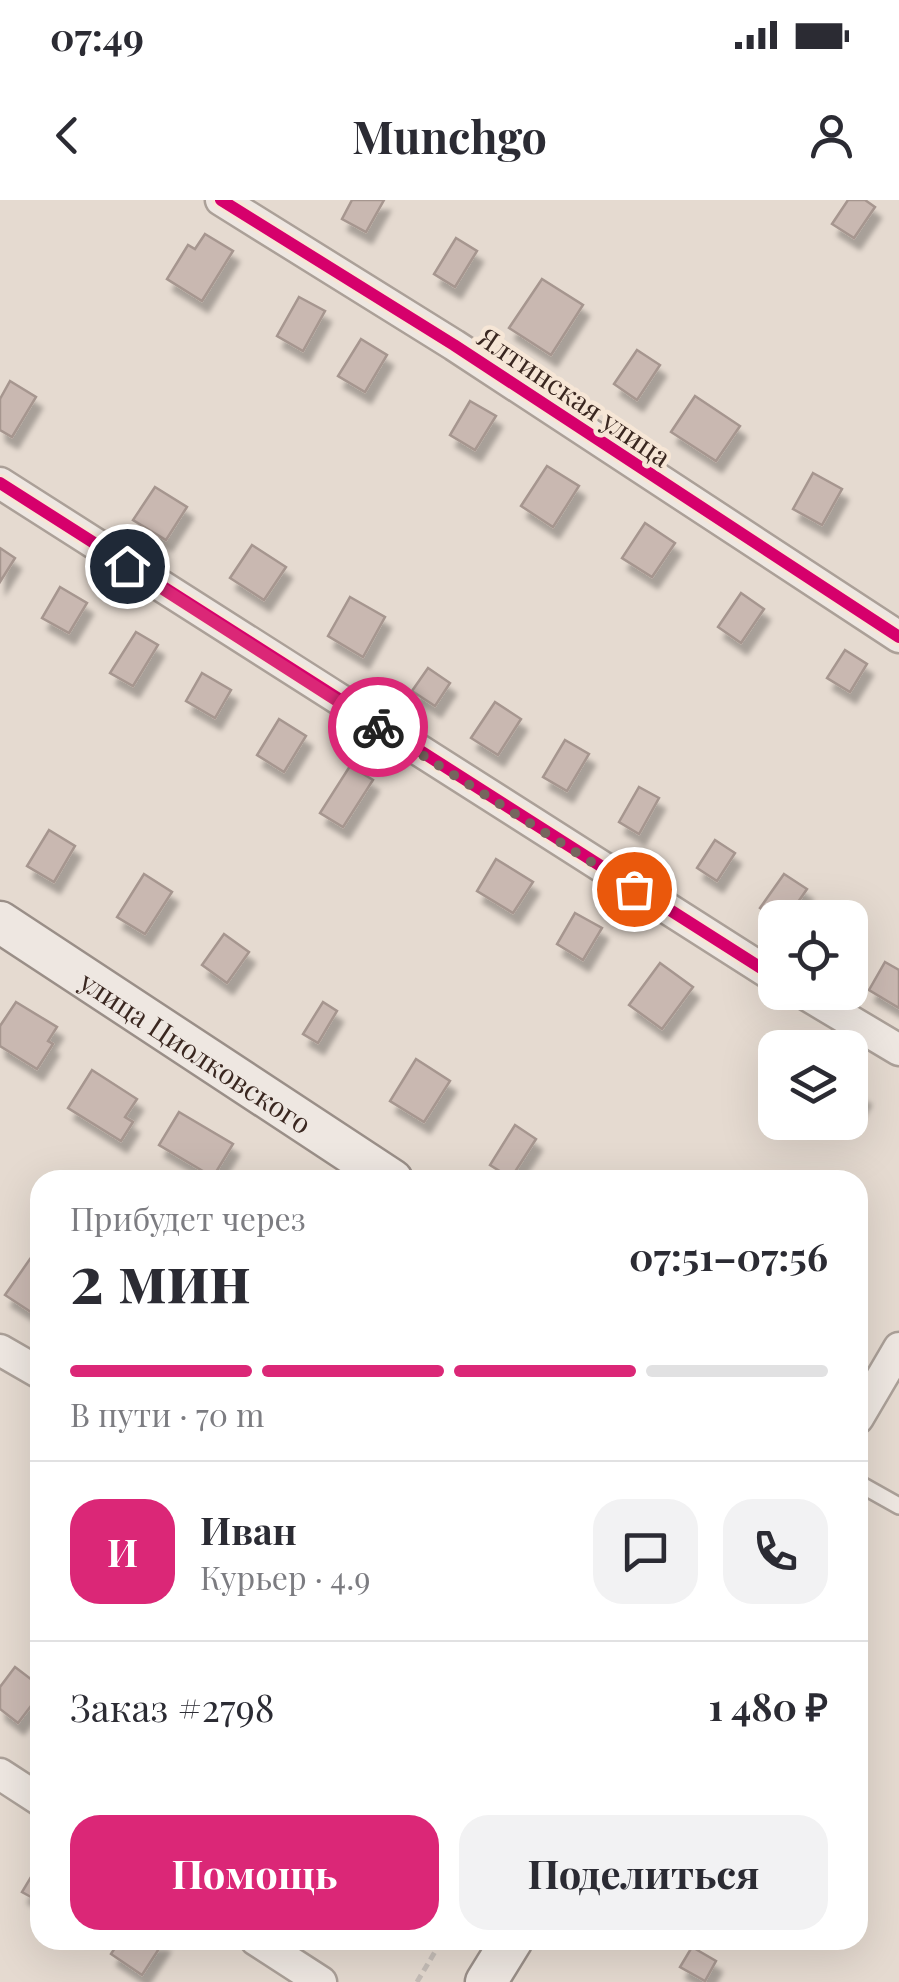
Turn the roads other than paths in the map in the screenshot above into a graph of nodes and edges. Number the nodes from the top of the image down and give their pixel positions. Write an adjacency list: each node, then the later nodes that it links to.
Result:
1 (221, 200): 3 (street, Ялтинская улица)
2 (0, 483): 5 (street)
3 (899, 637)
4 (0, 922): 8 (street, улица Циолковского)
5 (758, 965)
6 (832, 1010): 7 (street)
7 (899, 1050)
8 (377, 1170)
9 (899, 1348): 12 (street)
10 (0, 1350): 11 (street)
11 (30, 1367)
12 (868, 1401)
13 (868, 1489): 14 (lane)
14 (899, 1506)
15 (0, 1774): 16 (street)
16 (30, 1794)
17 (271, 1950): 19 (street)
18 (506, 1950): 20 (street)
19 (320, 1982)
20 (486, 1982)

